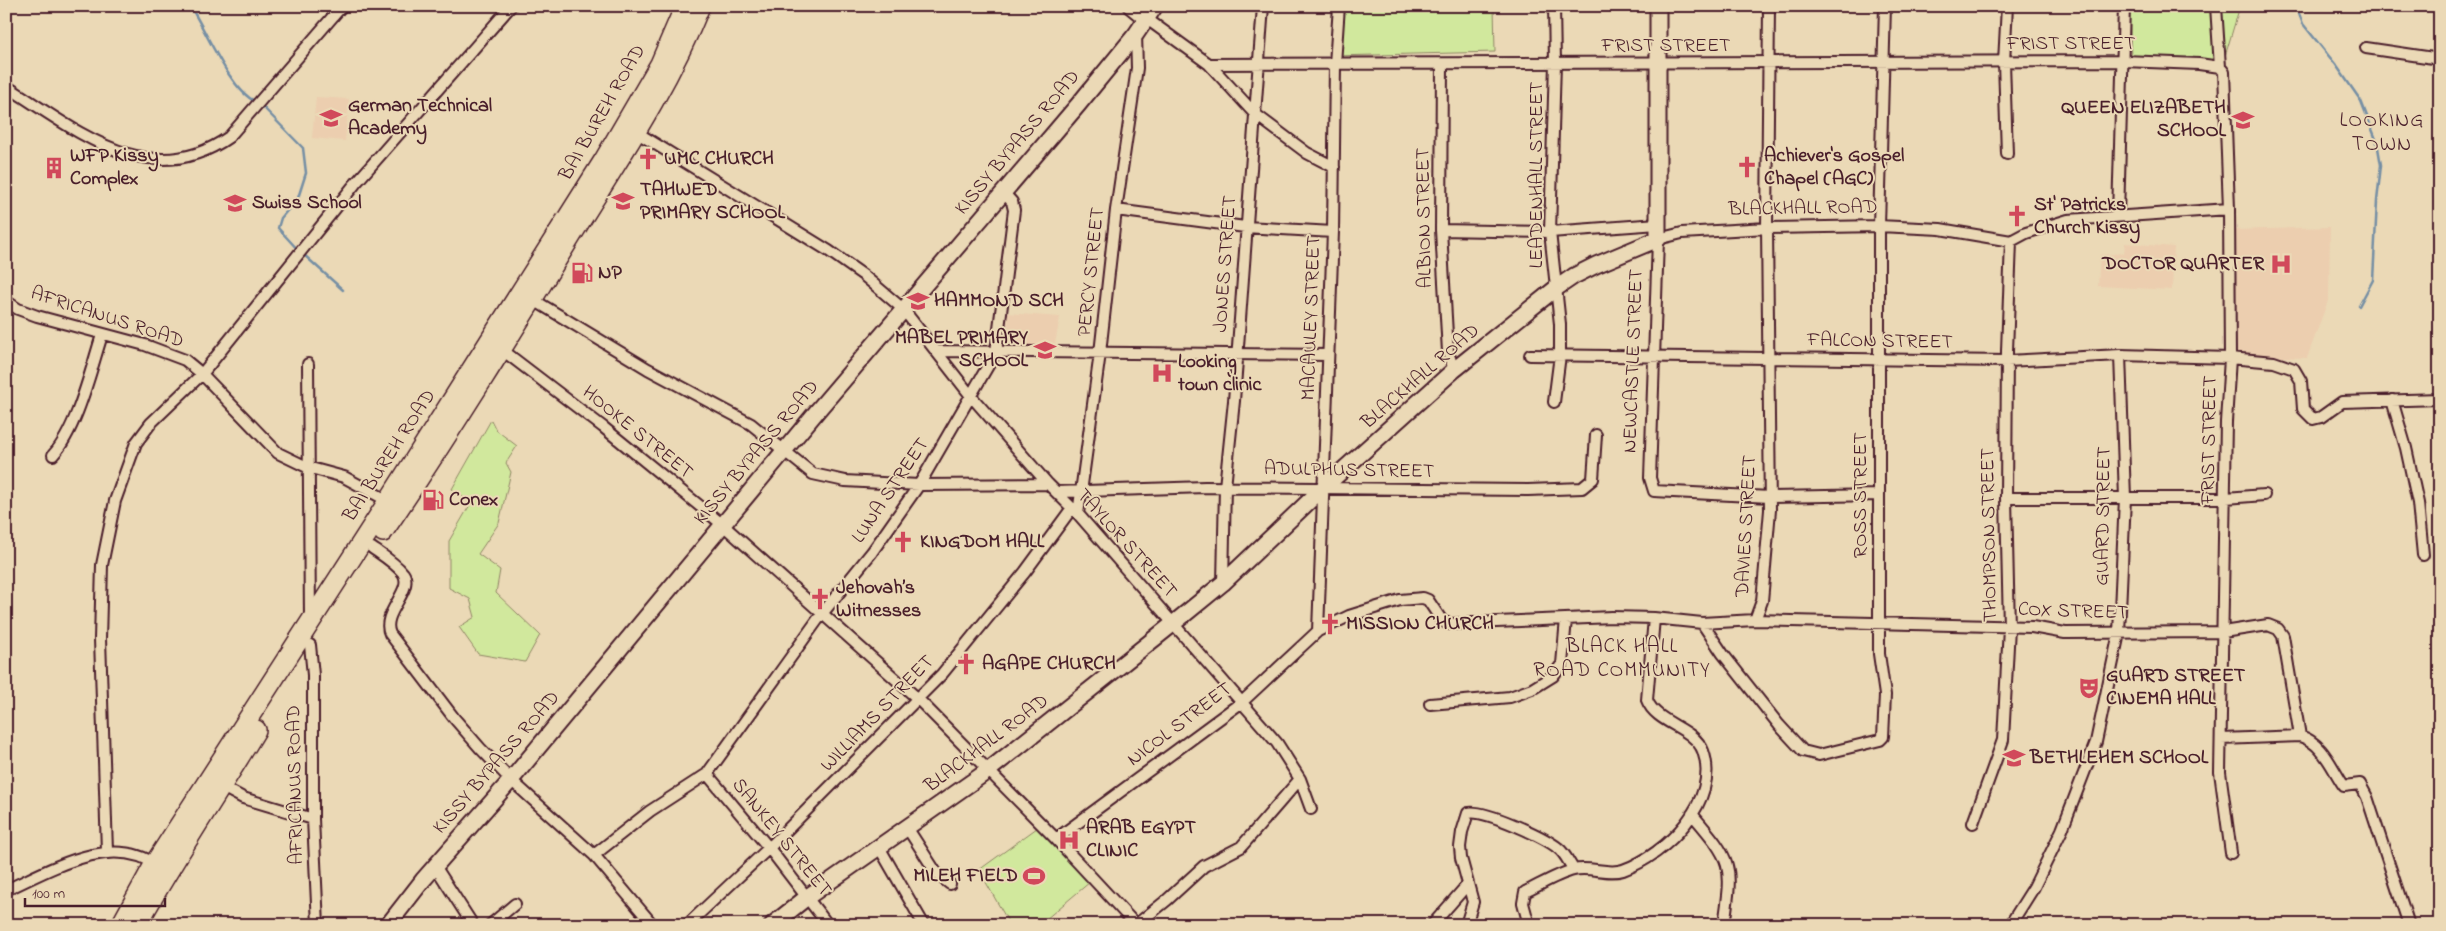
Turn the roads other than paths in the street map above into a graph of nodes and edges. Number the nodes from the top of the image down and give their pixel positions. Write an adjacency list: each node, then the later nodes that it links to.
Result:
1 (342, 6): 31 (street)
2 (511, 6): 70 (street)
3 (685, 6): 91 (highway, BAI BUREH ROAD)
4 (700, 6): 33 (highway)
5 (1131, 6): 16 (street)
6 (1155, 6): 16 (street, KISSY BYPASS ROAD)
7 (1263, 6): 25 (street, JONES STREET)
8 (1339, 6): 26 (street, MACAULEY STREET)
9 (1554, 6): 21 (street, LEADENHALL STREET)
10 (1658, 6): 28 (street, NEWCASTLE STREET)
11 (1769, 6): 29 (street, DAVIES STREET)
12 (1885, 6): 22 (street, ROSS STREET)
13 (2007, 6): 23 (street)
14 (2124, 6): 20 (street)
15 (2216, 6): 30 (street)
16 (1146, 19): 17 (street, KISSY BYPASS ROAD); 24 (street)
17 (1136, 34): 36 (street, KISSY BYPASS ROAD); 38 (street, PERCY STREET)
18 (2366, 48): 19 (street)
19 (2440, 59)
20 (2124, 61): 23 (street, FRIST STREET); 30 (street, FRIST STREET); 39 (street)
21 (1555, 62): 27 (street, FRIST STREET); 28 (street, FRIST STREET); 46 (street, LEADENHALL STREET)
22 (1884, 62): 23 (street, FRIST STREET); 29 (street, FRIST STREET); 41 (street, ROSS STREET)
23 (2004, 62): 34 (street)
24 (1209, 64): 25 (street, FRIST STREET); 32 (street)
25 (1257, 64): 26 (street, FRIST STREET); 32 (street, JONES STREET)
26 (1335, 64): 27 (street, FRIST STREET); 35 (street, MACAULEY STREET)
27 (1442, 64): 44 (street, ALBION STREET)
28 (1658, 64): 29 (street, FRIST STREET); 40 (street, NEWCASTLE STREET)
29 (1769, 64): 43 (street, DAVIES STREET)
30 (2220, 67): 37 (street, FRIST STREET)
31 (6, 86)
32 (1255, 114): 35 (street); 42 (street, JONES STREET)
33 (636, 132): 50 (highway); 52 (street, TAYLOR STREET)
34 (2007, 154)
35 (1334, 167): 45 (street, MACAULEY STREET)
36 (1003, 192): 52 (street, KISSY BYPASS ROAD); 56 (street, LUNA STREET)
37 (2229, 208): 39 (street); 65 (street, FRIST STREET)
38 (1116, 210): 42 (street); 57 (street, PERCY STREET)
39 (2118, 215): 48 (street)
40 (1658, 224): 46 (street); 47 (street, NEWCASTLE STREET)
41 (1879, 226): 43 (street, BLACKHALL ROAD); 48 (street, BLACKHALL ROAD); 66 (street, ROSS STREET)
42 (1246, 227): 45 (street); 58 (street, JONES STREET)
43 (1767, 228): 47 (street, BLACKHALL ROAD); 64 (street, DAVIES STREET)
44 (1440, 230): 46 (street); 69 (street, ALBION STREET)
45 (1333, 232): 59 (street, MACAULEY STREET)
46 (1550, 232): 49 (street, LEADENHALL STREET)
47 (1658, 239): 49 (street, BLACKHALL ROAD); 63 (street, NEWCASTLE STREET)
48 (2011, 240): 67 (street, THOMPSON STREET)
49 (1554, 289): 61 (street, LEADENHALL STREET); 69 (street, BLACKHALL ROAD)
50 (532, 299): 54 (highway); 76 (street)
51 (6, 301): 53 (street, AFRICANUS ROAD)
52 (903, 309): 55 (street, TAYLOR STREET); 76 (street, KISSY BYPASS ROAD)
53 (102, 335): 70 (street, AFRICANUS ROAD); 77 (street)
54 (501, 349): 91 (highway); 93 (street, HOOKE STREET)
55 (938, 351): 56 (street); 71 (street, TAYLOR STREET)
56 (996, 352): 57 (street); 71 (street, LUNA STREET)
57 (1100, 353): 58 (street); 83 (street, PERCY STREET)
58 (1238, 354): 59 (street); 81 (street, JONES STREET)
59 (1328, 355): 82 (street, MACAULEY STREET)
60 (1530, 355): 61 (street, FALCON STREET)
61 (1560, 355): 63 (street, FALCON STREET); 74 (street, LEADENHALL STREET)
62 (2120, 355): 65 (street, FALCON STREET); 67 (street, FALCON STREET); 89 (street, GUARD STREET)
63 (1655, 357): 64 (street, FALCON STREET); 87 (street, NEWCASTLE STREET)
64 (1768, 357): 66 (street, FALCON STREET); 87 (street, DAVIES STREET)
65 (2230, 358): 73 (street, FALCON STREET); 90 (street, FRIST STREET)
66 (1879, 360): 67 (street, FALCON STREET); 85 (street, ROSS STREET)
67 (2007, 361): 88 (street, THOMPSON STREET)
68 (308, 364): 78 (street)
69 (1454, 370): 82 (street, BLACKHALL ROAD)
70 (202, 374): 78 (street, AFRICANUS ROAD); 128 (street)
71 (971, 396): 79 (street, TAYLOR STREET); 80 (street, LUNA STREET)
72 (2440, 399): 73 (street)
73 (2392, 400): 95 (street)
74 (1554, 402)
75 (1596, 435): 82 (street, ADULPHUS STREET)
76 (785, 450): 80 (street); 93 (street, KISSY BYPASS ROAD)
77 (53, 455)
78 (307, 467): 91 (street, AFRICANUS ROAD); 101 (street)
79 (1048, 484): 80 (street); 84 (street, TAYLOR STREET)
80 (920, 486): 97 (street, LUNA STREET)
81 (1225, 487): 82 (street, ADULPHUS STREET); 83 (street, ADULPHUS STREET); 96 (street, JONES STREET)
82 (1324, 488): 96 (street, BLACKHALL ROAD); 106 (street, MACAULEY STREET)
83 (1081, 490): 84 (street, ADULPHUS STREET); 92 (street, PERCY STREET)
84 (1056, 492): 92 (street, TAYLOR STREET)
85 (1879, 495): 87 (street, NEWCASTLE STREET); 103 (street, ROSS STREET)
86 (2264, 495): 90 (street)
87 (1770, 497): 100 (street, DAVIES STREET)
88 (2006, 498): 89 (street); 105 (street, THOMPSON STREET)
89 (2125, 498): 90 (street); 108 (street, GUARD STREET)
90 (2226, 498): 107 (street, FRIST STREET)
91 (394, 504): 94 (highway); 101 (highway, BAI BUREH ROAD)
92 (1075, 511): 104 (street, TAYLOR STREET); 110 (street, WILLIAMS STREET)
93 (723, 526): 97 (street, HOOKE STREET); 118 (street, KISSY BYPASS ROAD)
94 (372, 548): 109 (highway); 118 (street)
95 (2423, 555)
96 (1223, 583): 104 (street, BLACKHALL ROAD)
97 (821, 615): 110 (street, HOOKE STREET); 116 (street, LUNA STREET)
98 (1654, 618): 99 (street, DAVIES STREET); 102 (street, DAVIES STREET); 121 (street)
99 (1566, 619): 106 (street, DAVIES STREET); 112 (street)
100 (1755, 620): 102 (street, DAVIES STREET); 103 (street, COX STREET)
101 (310, 622): 119 (highway, BAI BUREH ROAD)
102 (1702, 623): 103 (street, ROSS STREET)
103 (1878, 623): 105 (street, COX STREET)
104 (1174, 624): 111 (street, TAYLOR STREET); 115 (street, BLACKHALL ROAD)
105 (2009, 627): 108 (street, COX STREET); 123 (street, THOMPSON STREET)
106 (1318, 631): 111 (street, NICOL STREET)
107 (2223, 632): 108 (street, COX STREET); 113 (street, COX STREET); 114 (street, FRIST STREET)
108 (2118, 633): 155 (street, GUARD STREET)
109 (310, 645): 119 (highway); 122 (street, AFRICANUS ROAD)
110 (918, 699): 115 (street, HOOKE STREET); 127 (street, WILLIAMS STREET)
111 (1242, 702): 117 (street, TAYLOR STREET); 125 (street, NICOL STREET)
112 (1430, 704)
113 (2300, 736): 114 (street); 156 (street)
114 (2221, 739): 129 (street, FRIST STREET)
115 (989, 770): 124 (street, BLACKHALL ROAD); 125 (street, HOOKE STREET)
116 (707, 774): 127 (street, SANKEY STREET); 130 (street)
117 (1300, 779): 120 (street, TAYLOR STREET); 150 (street)
118 (513, 781): 130 (street); 131 (street, KISSY BYPASS ROAD)
119 (216, 783): 122 (street); 132 (highway, BAI BUREH ROAD)
120 (1311, 809)
121 (1692, 814): 133 (street); 154 (street)
122 (313, 819): 141 (street, AFRICANUS ROAD)
123 (1973, 823)
124 (908, 828): 126 (street, BLACKHALL ROAD); 134 (street)
125 (1056, 839): 150 (street, HOOKE STREET)
126 (880, 847): 137 (street, BLACKHALL ROAD); 149 (street)
127 (769, 848): 137 (street, SANKEY STREET); 146 (street, WILLIAMS STREET)
128 (107, 851): 132 (street); 136 (street)
129 (2231, 853)
130 (594, 855): 145 (street)
131 (435, 866): 142 (street, KISSY BYPASS ROAD); 143 (street)
132 (161, 868): 139 (highway, BAI BUREH ROAD); 140 (highway)
133 (1574, 870): 135 (street); 153 (street)
134 (950, 884)
135 (1468, 884): 151 (street); 152 (street)
136 (6, 890)
137 (806, 898): 147 (street, BLACKHALL ROAD); 148 (street, SANKEY STREET)
138 (515, 904): 144 (street)
139 (121, 925)
140 (136, 925)
141 (318, 925)
142 (388, 925)
143 (473, 925)
144 (490, 925)
145 (653, 925)
146 (687, 925)
147 (772, 925)
148 (828, 925)
149 (924, 925)
150 (1136, 925)
151 (1432, 925)
152 (1466, 925)
153 (1529, 925)
154 (1724, 925)
155 (2010, 925)
156 (2409, 925)

